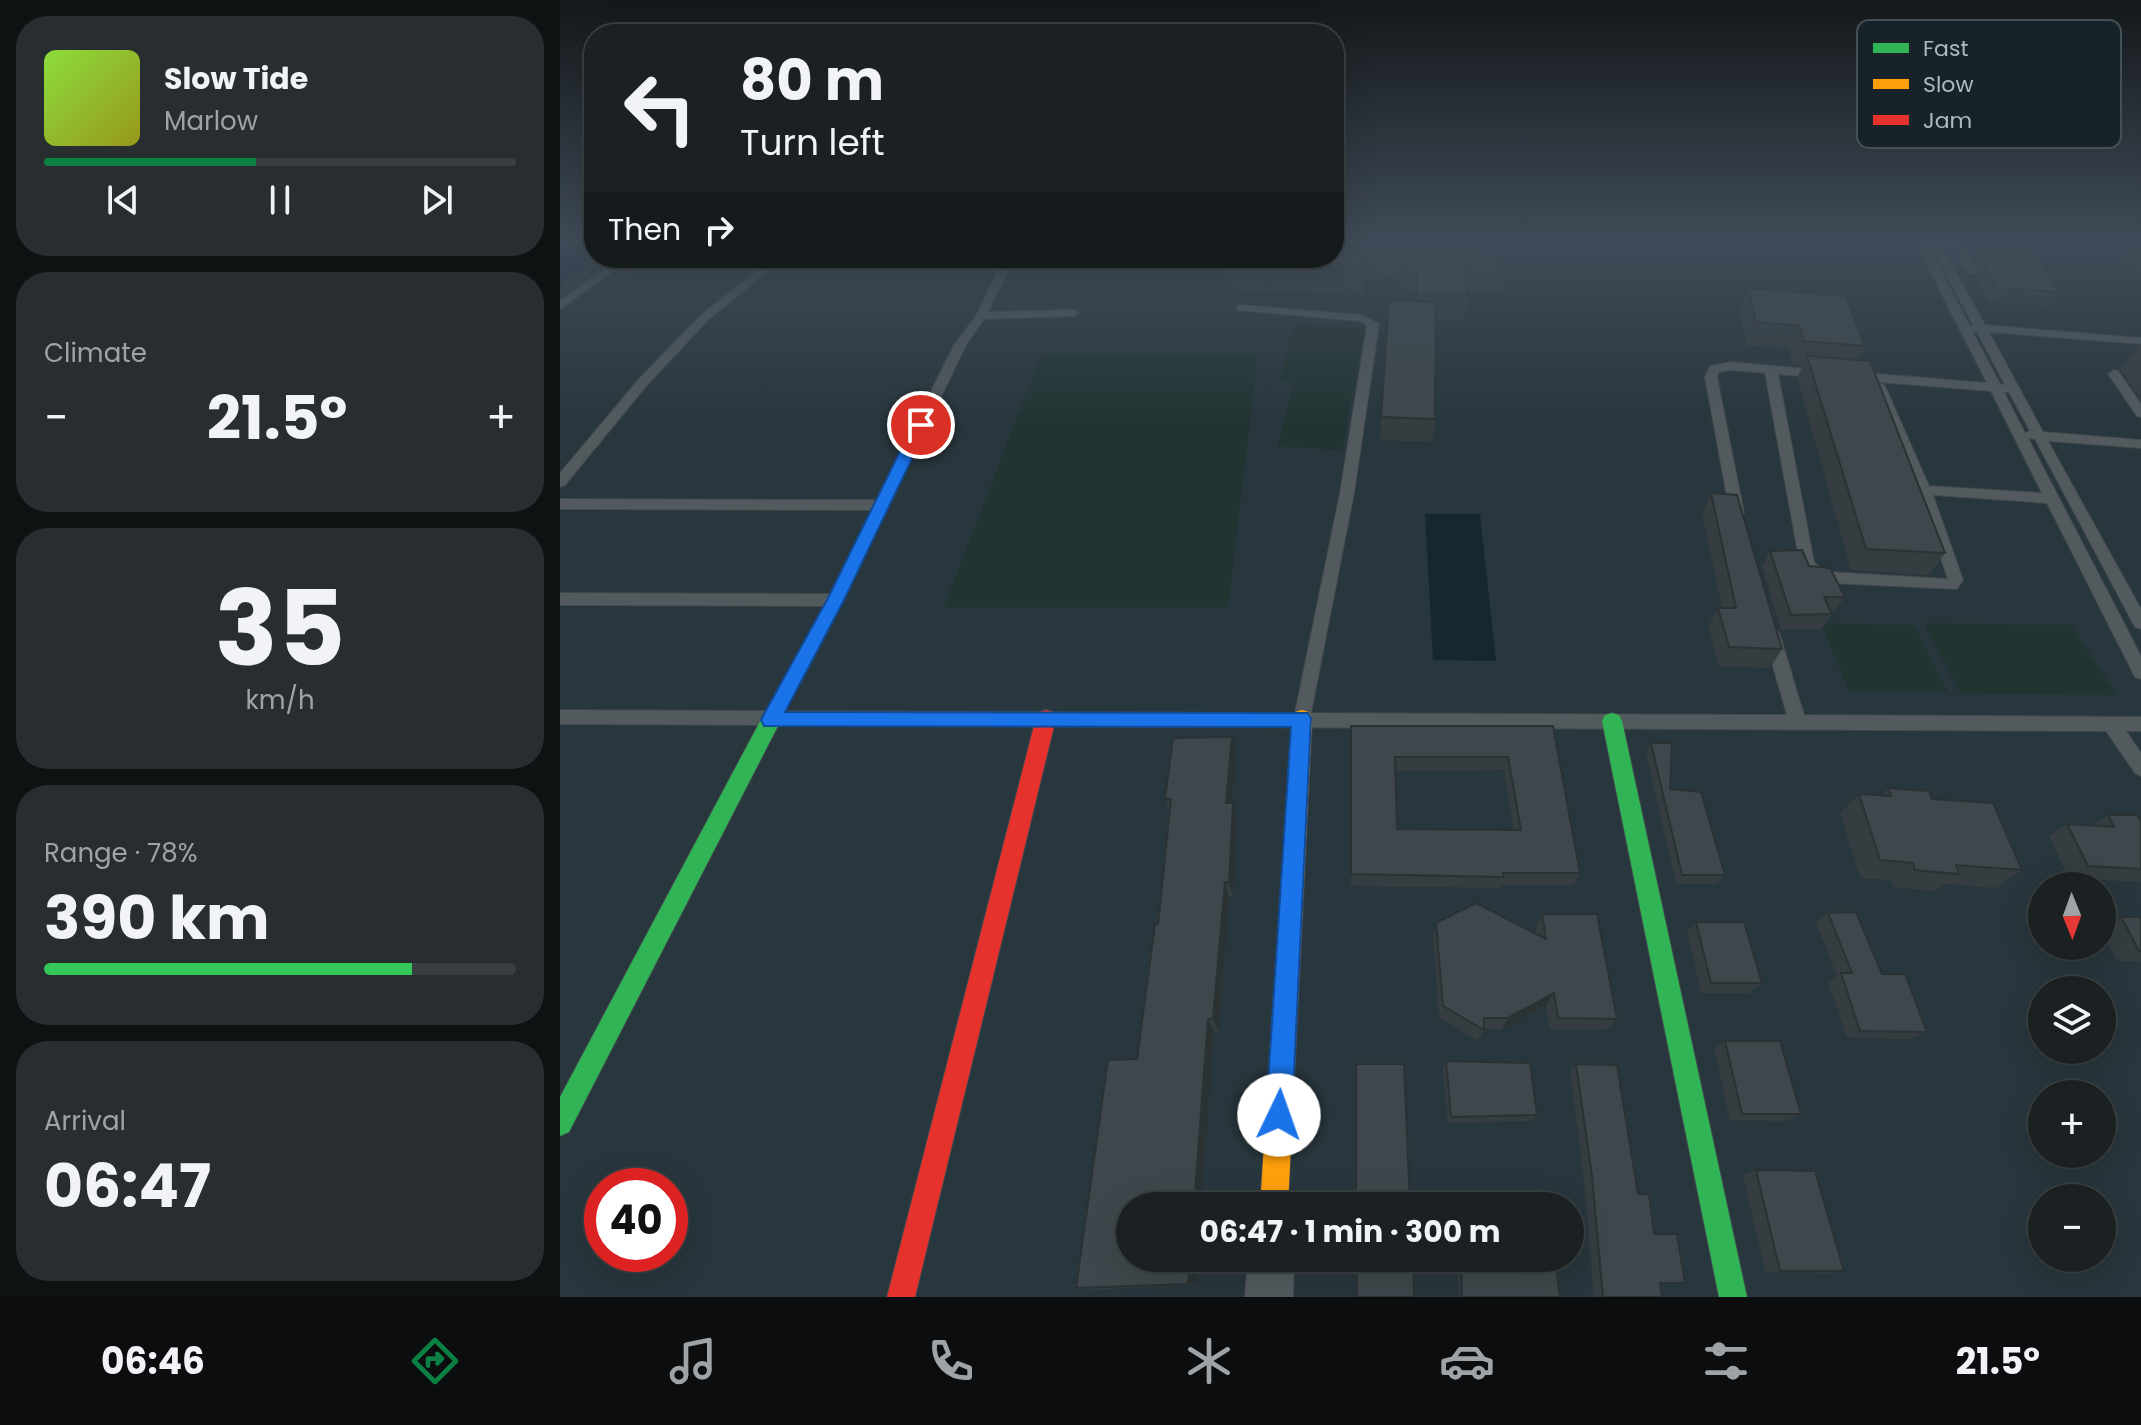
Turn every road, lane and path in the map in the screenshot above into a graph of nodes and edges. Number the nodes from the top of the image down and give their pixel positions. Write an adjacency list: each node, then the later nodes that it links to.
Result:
1 (725, 302): 22 (lane)
2 (988, 302): 7 (lane)
3 (1952, 302): 8 (lane)
4 (1964, 302): 9 (lane)
5 (1241, 308): 35 (lane)
6 (1073, 313): 7 (lane)
7 (981, 316): 26 (lane)
8 (1963, 327): 9 (lane); 16 (lane)
9 (1981, 328): 10 (lane); 17 (lane)
10 (2141, 341)
11 (1771, 371): 13 (lane); 23 (lane); 27 (lane)
12 (2114, 374): 18 (lane)
13 (1831, 375)
14 (1846, 376): 15 (lane)
15 (1875, 378): 16 (lane); 23 (lane)
16 (1993, 387): 17 (lane); 19 (lane)
17 (2013, 389): 20 (lane)
18 (2141, 413)
19 (2017, 433): 20 (lane); 24 (lane)
20 (2039, 435): 21 (lane); 31 (lane)
21 (2141, 444)
22 (562, 476)
23 (1924, 490): 24 (lane)
24 (2050, 498): 32 (lane)
25 (560, 504): 26 (lane)
26 (881, 505): 29 (lane)
27 (1740, 528)
28 (560, 599): 29 (lane)
29 (835, 600): 36 (lane)
30 (1766, 615): 38 (lane)
31 (2141, 623)
32 (2141, 672)
33 (560, 717): 36 (lane)
34 (1046, 718): 35 (lane); 36 (lane); 45 (street)
35 (1302, 718): 37 (lane); 43 (street)
36 (771, 720): 42 (street)
37 (1612, 721): 38 (lane); 47 (street)
38 (1797, 722): 39 (lane)
39 (2111, 724): 40 (lane); 41 (lane)
40 (2141, 724)
41 (2141, 768)
42 (560, 1123)
43 (1275, 1192)
44 (1270, 1272): 46 (street)
45 (901, 1297)
46 (1269, 1297)
47 (1733, 1297)

